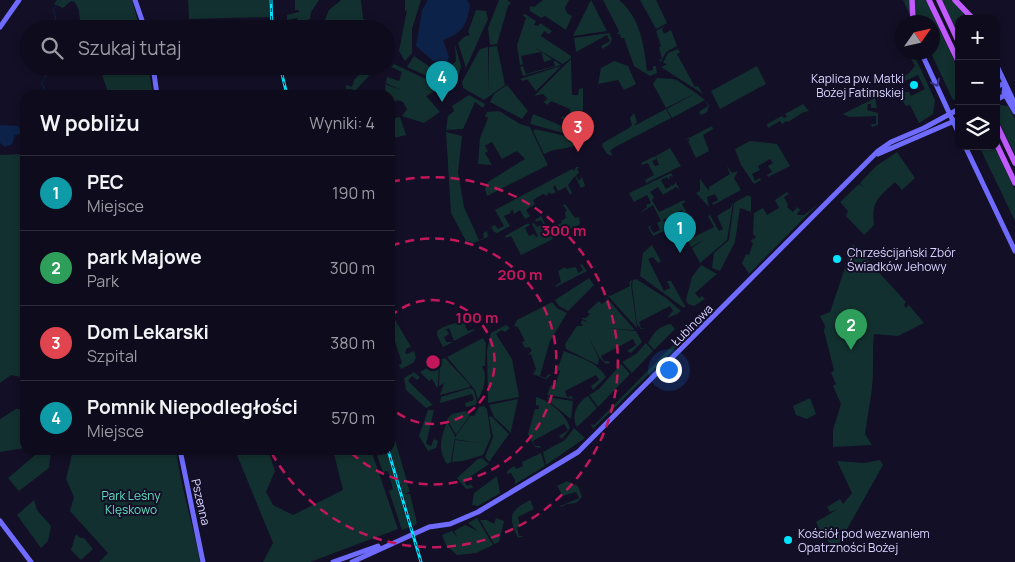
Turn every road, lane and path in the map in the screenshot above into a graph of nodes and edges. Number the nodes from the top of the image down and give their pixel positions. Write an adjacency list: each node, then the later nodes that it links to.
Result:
1 (19, 0): 10 (street)
2 (135, 0): 9 (street)
3 (912, 0): 7 (main road)
4 (929, 0): 13 (main road)
5 (939, 0): 11 (main road)
6 (956, 0): 8 (main road)
7 (913, 15)
8 (969, 15)
9 (142, 20)
10 (0, 27)
11 (955, 34)
12 (925, 60): 24 (street, one-way to 24)
13 (958, 60)
14 (1000, 72): 16 (street)
15 (155, 75): 18 (street)
16 (1005, 83): 17 (street); 19 (street)
17 (1000, 85)
18 (156, 90)
19 (1007, 94): 20 (street); 21 (street); 23 (street)
20 (1000, 98)
21 (1015, 104)
22 (955, 111): 24 (street, Łubinowa)
23 (1015, 112)
24 (950, 114): 25 (street); 30 (street, Łubinowa)
25 (955, 119)
26 (955, 122): 30 (street, Łubinowa)
27 (1000, 131): 31 (main road)
28 (968, 150): 33 (street)
29 (999, 150): 32 (main road)
30 (876, 155): 36 (street, Łubinowa)
31 (1015, 163)
32 (1015, 183)
33 (1015, 251)
34 (181, 455): 37 (street, Pszenna)
35 (0, 521): 38 (street)
36 (393, 542): 39 (street); 40 (street)
37 (204, 561)
38 (31, 562)
39 (333, 562)
40 (352, 562)

